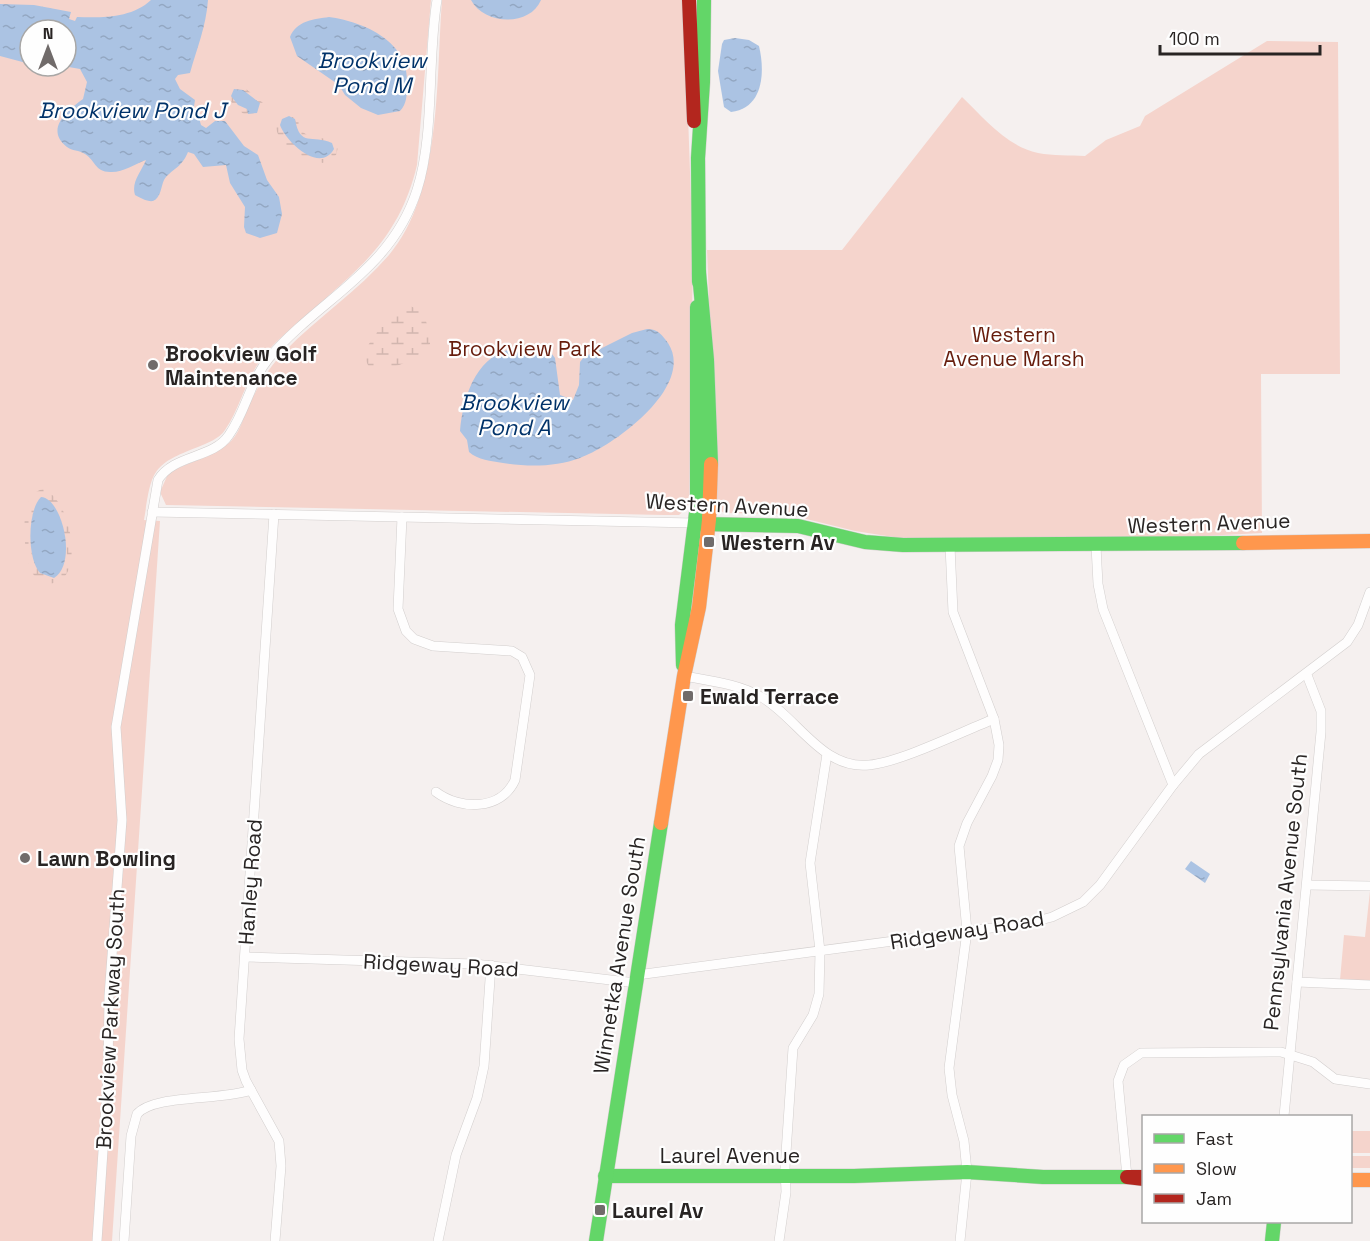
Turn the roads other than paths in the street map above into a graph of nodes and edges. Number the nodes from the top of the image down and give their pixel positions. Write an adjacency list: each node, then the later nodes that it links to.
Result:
1 (437, 0): 5 (street, Brookview Parkway South)
2 (689, 0): 4 (street)
3 (704, 0): 4 (street)
4 (698, 158): 8 (street, Winnetka Avenue South)
5 (152, 512): 6 (street, Western Avenue); 40 (street, Brookview Parkway South)
6 (274, 514): 7 (street, Western Avenue); 23 (street, Hanley Road)
7 (402, 517): 8 (street, Western Avenue); 18 (street)
8 (702, 524): 10 (street, Western Avenue); 14 (street, Winnetka Avenue South)
9 (1370, 541): 11 (street, Western Avenue)
10 (950, 546): 11 (street, Western Avenue); 15 (street)
11 (1096, 546): 17 (street)
12 (1370, 592): 13 (street, Ridgeway Road)
13 (1307, 675): 17 (street, Ridgeway Road); 19 (street, Pennsylvania Avenue South)
14 (684, 676): 16 (street); 25 (street, Winnetka Avenue South)
15 (994, 719): 16 (street); 21 (street)
16 (826, 754): 22 (street)
17 (1173, 785): 21 (street, Ridgeway Road)
18 (436, 792)
19 (1307, 885): 20 (street); 26 (street, Pennsylvania Avenue South)
20 (1370, 886)
21 (967, 932): 22 (street, Ridgeway Road); 34 (street)
22 (820, 951): 25 (street, Ridgeway Road); 33 (street)
23 (245, 957): 24 (street, Ridgeway Road); 30 (street, Hanley Road)
24 (491, 965): 25 (street, Ridgeway Road); 43 (street)
25 (636, 979): 32 (street, Winnetka Avenue South)
26 (1297, 982): 27 (street); 28 (street, Pennsylvania Avenue South)
27 (1370, 985)
28 (1289, 1056): 29 (street); 31 (street, Pennsylvania Avenue South); 35 (street)
29 (1370, 1084)
30 (251, 1090): 41 (street); 42 (street, Hanley Road)
31 (1284, 1115)
32 (605, 1176): 33 (street, Laurel Avenue); 44 (street, Winnetka Avenue South)
33 (786, 1176): 34 (street, Laurel Avenue); 45 (street)
34 (967, 1176): 35 (street, Laurel Avenue); 46 (street)
35 (1127, 1177): 36 (street, Laurel Avenue)
36 (1142, 1178)
37 (1352, 1180): 38 (street)
38 (1370, 1180)
39 (1274, 1223): 47 (street)
40 (97, 1241)
41 (124, 1241)
42 (275, 1241)
43 (438, 1241)
44 (596, 1241)
45 (779, 1241)
46 (960, 1241)
47 (1272, 1241)

